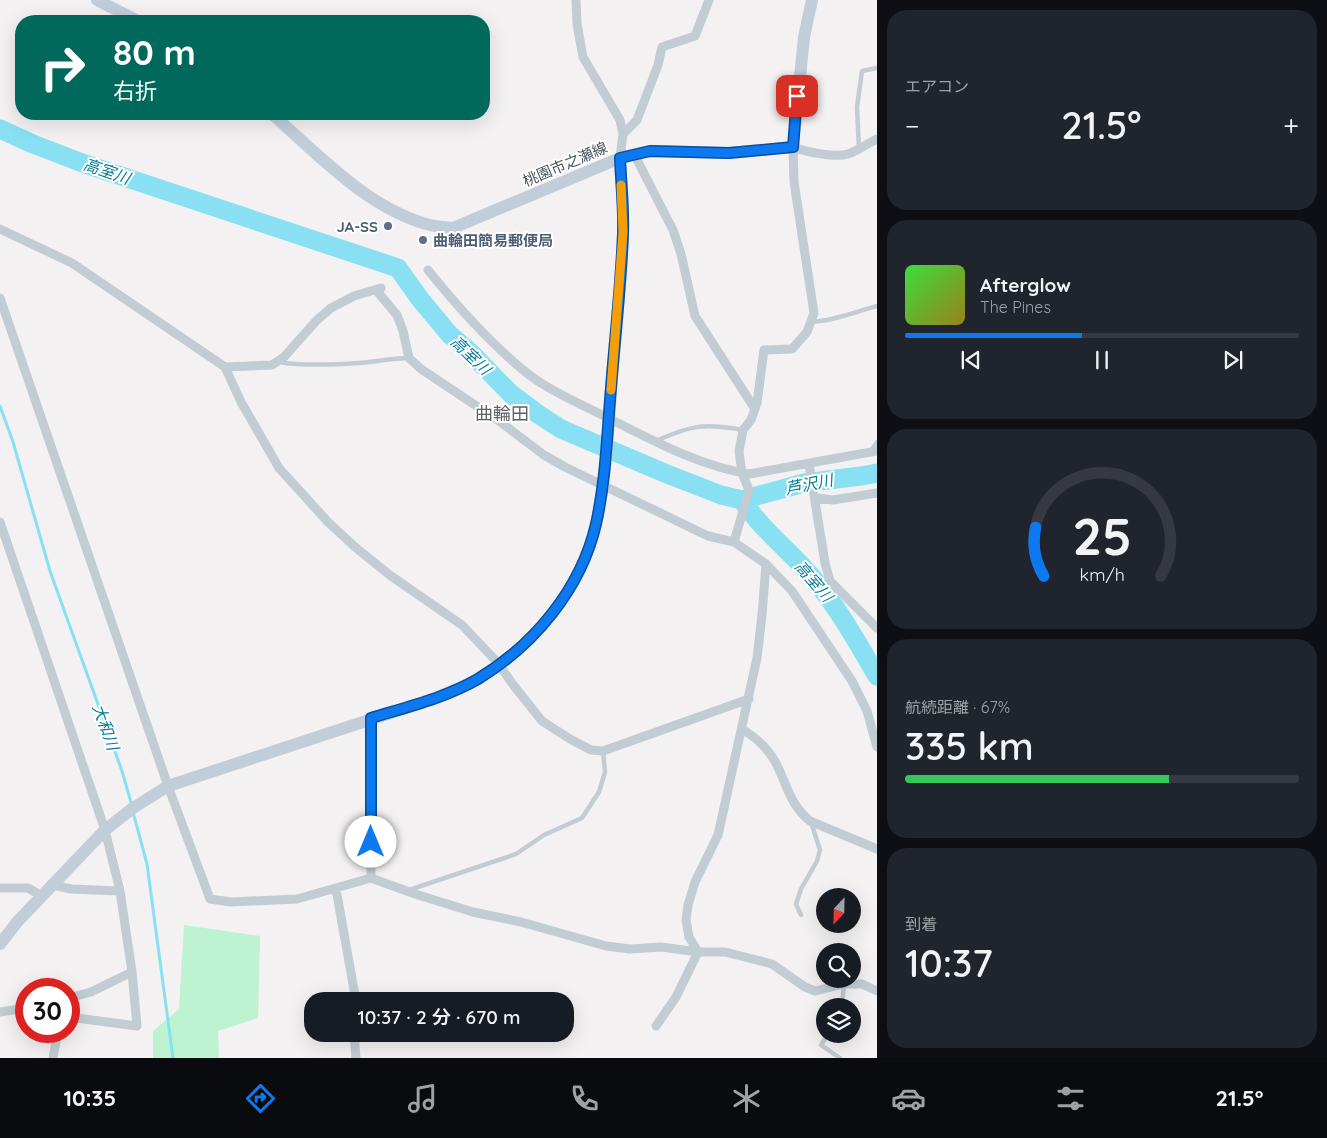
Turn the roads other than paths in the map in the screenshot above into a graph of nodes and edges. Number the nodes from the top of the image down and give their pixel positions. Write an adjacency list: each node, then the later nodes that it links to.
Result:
1 (97, 0): 5 (street)
2 (576, 0): 8 (street)
3 (709, 0): 8 (street)
4 (812, 0): 10 (street)
5 (126, 15)
6 (877, 68): 11 (lane)
7 (279, 120): 13 (street, 桃園市之瀬線)
8 (623, 134): 13 (street)
9 (876, 142): 11 (street)
10 (793, 147): 11 (street); 12 (street, 桃園市之瀬線); 18 (street)
11 (859, 149)
12 (634, 154): 13 (street, 桃園市之瀬線); 22 (street)
13 (620, 158): 23 (street)
14 (0, 229): 21 (street)
15 (428, 270): 23 (street)
16 (0, 298): 43 (street)
17 (877, 306): 18 (lane)
18 (810, 322): 22 (street)
19 (409, 358): 20 (lane); 20 (street); 30 (street)
20 (276, 362): 21 (street)
21 (226, 367): 37 (street)
22 (756, 409): 24 (street)
23 (608, 420): 25 (street); 30 (street)
24 (743, 430): 25 (lane); 29 (street)
25 (656, 441): 29 (street)
26 (877, 442): 27 (lane)
27 (873, 452): 28 (street)
28 (810, 467): 29 (street); 32 (street)
29 (742, 473): 34 (street)
30 (603, 480): 34 (street); 37 (street)
31 (877, 493): 32 (street)
32 (815, 495): 36 (street)
33 (0, 522): 45 (street)
34 (734, 542): 35 (street)
35 (766, 564): 38 (street); 41 (street)
36 (877, 628)
37 (499, 664): 39 (street); 42 (street)
38 (749, 699): 40 (street); 42 (street)
39 (371, 718): 43 (street); 47 (street)
40 (742, 729): 44 (street); 56 (street)
41 (877, 747)
42 (604, 751): 52 (lane)
43 (165, 788): 45 (street); 50 (street)
44 (810, 821): 46 (street); 54 (lane)
45 (108, 828): 48 (street); 51 (street)
46 (877, 849)
47 (371, 878): 50 (street); 52 (street)
48 (53, 885): 51 (street); 53 (street)
49 (0, 888): 53 (street)
50 (336, 889): 61 (street)
51 (120, 890): 57 (street)
52 (406, 891): 56 (street)
53 (42, 896): 55 (street)
54 (801, 915)
55 (0, 944)
56 (698, 952): 59 (street); 66 (street)
57 (132, 972): 62 (street); 65 (street)
58 (861, 984): 60 (street)
59 (827, 988)
60 (877, 991)
61 (354, 992)
62 (80, 995)
63 (15, 1010): 64 (street)
64 (0, 1012)
65 (80, 1018)
66 (656, 1026)
67 (355, 1042): 71 (street)
68 (56, 1043): 70 (street)
69 (822, 1043): 72 (lane)
70 (53, 1058)
71 (356, 1058)
72 (839, 1058)

